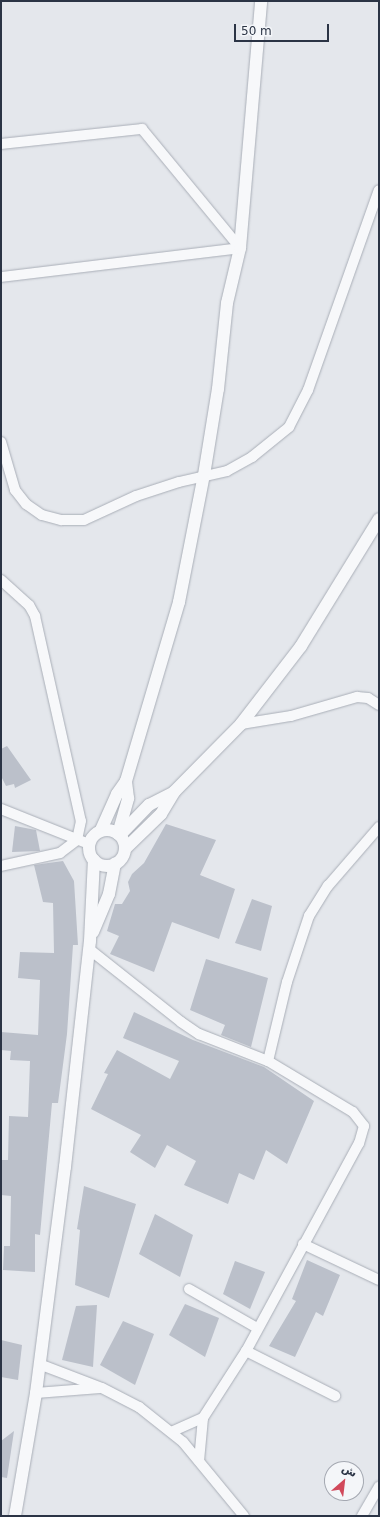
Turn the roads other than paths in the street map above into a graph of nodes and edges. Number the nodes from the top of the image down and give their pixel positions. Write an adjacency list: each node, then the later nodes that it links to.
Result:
1 (261, 1): 4 (street)
2 (1, 144): 4 (street)
3 (379, 190): 7 (street)
4 (240, 248): 5 (street); 7 (street)
5 (1, 277)
6 (1, 442): 7 (street)
7 (204, 474): 12 (street)
8 (379, 519): 11 (street)
9 (1, 580): 18 (street)
10 (379, 705): 11 (street)
11 (241, 724): 13 (street)
12 (126, 781): 16 (street); 17 (street)
13 (174, 792): 17 (street); 20 (street)
14 (1, 809): 18 (street)
15 (379, 827): 25 (street)
16 (101, 830): 17 (street); 19 (street)
17 (119, 834): 20 (street)
18 (77, 840): 19 (street); 23 (street)
19 (89, 844): 21 (street)
20 (125, 849): 22 (street)
21 (94, 860): 22 (street); 24 (street)
22 (115, 864): 24 (street)
23 (1, 866)
24 (89, 945): 25 (street); 31 (street)
25 (268, 1061): 26 (street)
26 (303, 1244): 27 (street); 29 (street)
27 (379, 1280)
28 (189, 1289): 29 (street)
29 (257, 1328): 30 (street)
30 (246, 1351): 34 (street); 35 (street)
31 (39, 1364): 32 (street); 33 (street)
32 (102, 1388): 33 (street); 36 (street)
33 (36, 1393): 39 (street)
34 (335, 1396)
35 (203, 1418): 36 (street); 37 (street)
36 (171, 1432): 37 (street)
37 (199, 1461): 40 (street)
38 (379, 1486): 41 (street)
39 (15, 1516)
40 (244, 1516)
41 (362, 1516)

